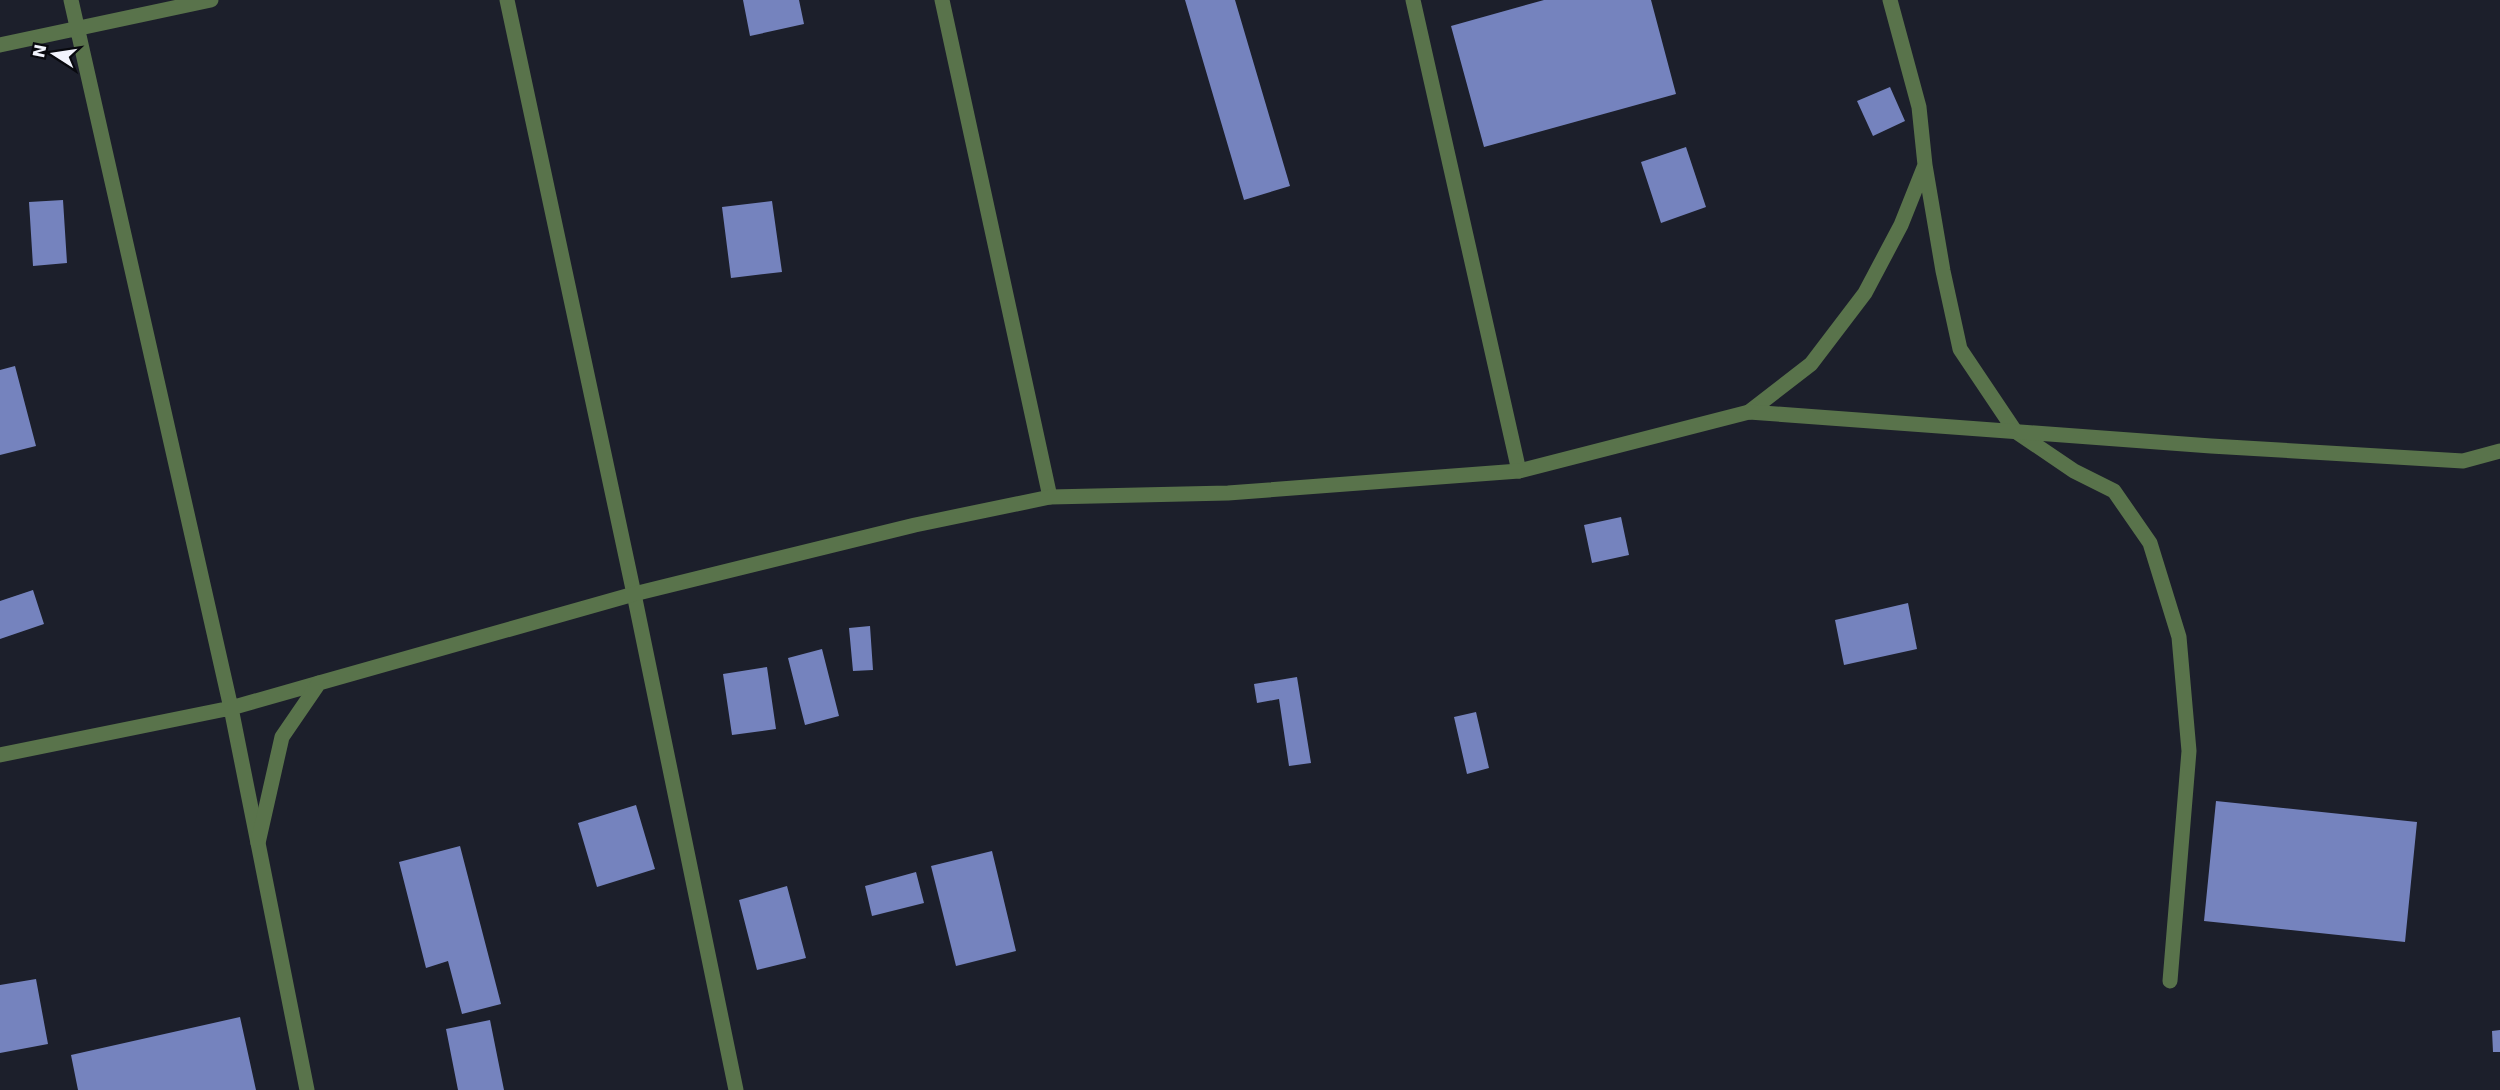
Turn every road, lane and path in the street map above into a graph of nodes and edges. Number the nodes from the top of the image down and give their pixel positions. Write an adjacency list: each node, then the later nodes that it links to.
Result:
1 (71, 0): 7 (street)
2 (211, 0): 7 (street)
3 (507, 0): 15 (street)
4 (942, 0): 14 (street)
5 (1413, 0): 13 (street)
6 (1890, 0): 9 (street)
7 (78, 28): 8 (street); 17 (street)
8 (0, 45)
9 (1925, 165): 10 (street); 11 (street)
10 (1749, 412): 11 (street); 13 (street)
11 (2015, 431): 12 (street); 20 (street)
12 (2500, 451)
13 (1520, 471): 14 (street)
14 (1050, 497): 15 (street)
15 (634, 594): 16 (street); 22 (street)
16 (319, 683): 17 (street); 19 (street)
17 (231, 708): 18 (street); 19 (street)
18 (0, 755)
19 (258, 843): 21 (street)
20 (2170, 981)
21 (307, 1090)
22 (736, 1090)

